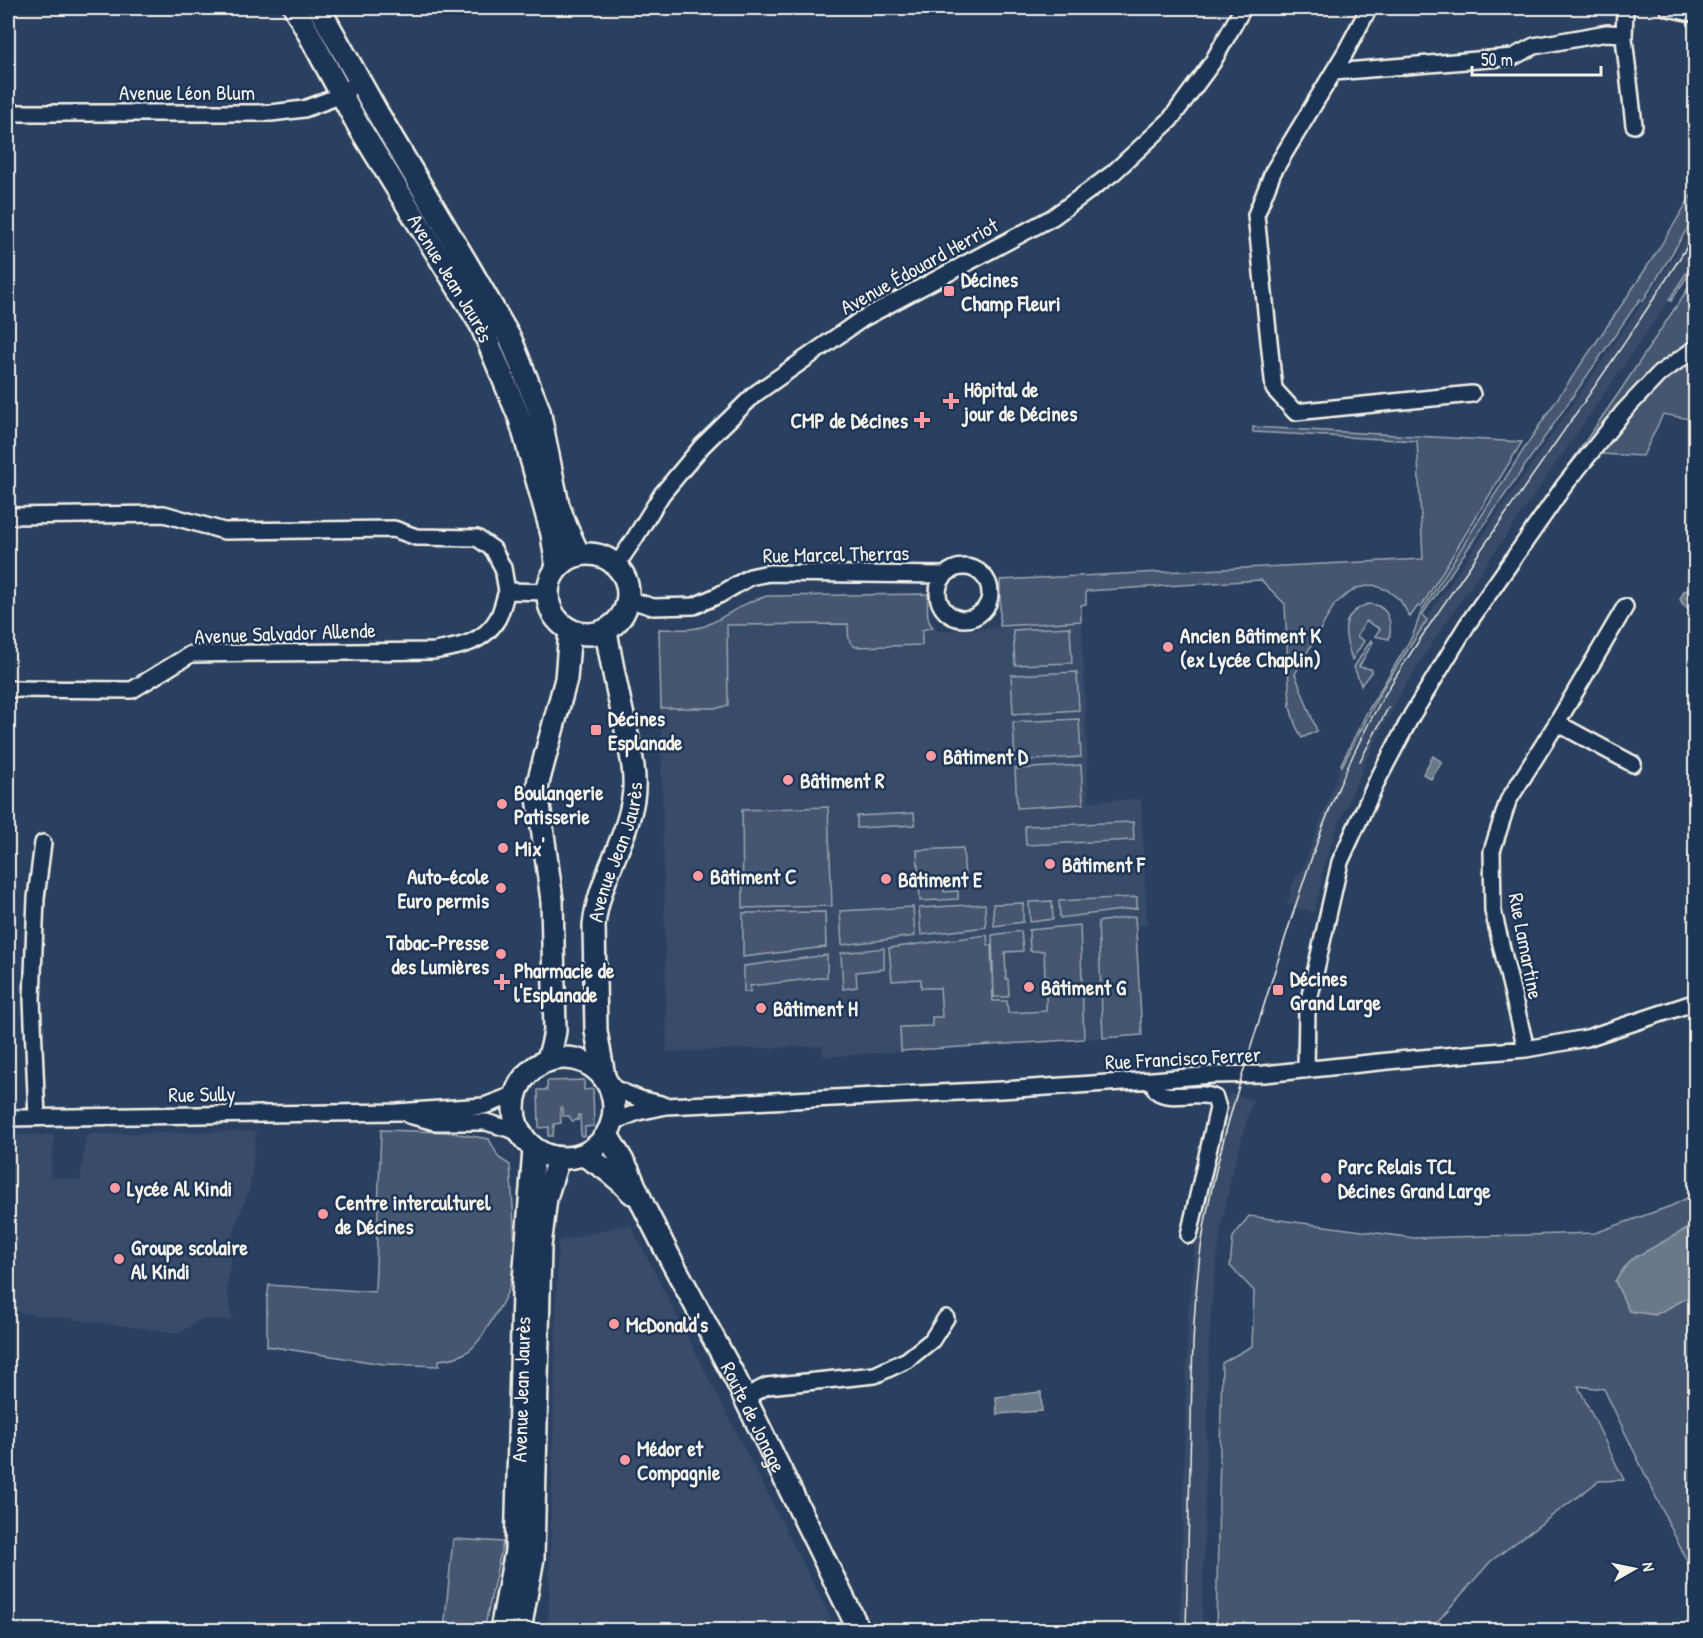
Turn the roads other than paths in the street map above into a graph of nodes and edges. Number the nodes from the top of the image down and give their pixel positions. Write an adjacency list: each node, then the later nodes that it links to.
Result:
1 (295, 8): 11 (main road, Avenue Jean Jaurès)
2 (319, 8): 10 (main road, Avenue Jean Jaurès)
3 (1243, 8): 18 (street, Avenue Édouard Herriot)
4 (1369, 8): 9 (street)
5 (1625, 8): 8 (street)
6 (1668, 8): 7 (street)
7 (1695, 14)
8 (1624, 34): 9 (street); 13 (street)
9 (1334, 72): 15 (street)
10 (359, 82): 11 (street, Avenue Léon Blum); 17 (main road, Avenue Jean Jaurès)
11 (341, 93): 12 (street, Avenue Léon Blum); 19 (main road, Avenue Jean Jaurès)
12 (8, 113)
13 (1634, 125)
14 (1695, 348): 34 (street)
15 (1472, 394)
16 (8, 516): 21 (street)
17 (579, 555): 18 (main road); 19 (main road)
18 (616, 566): 23 (main road)
19 (557, 568): 22 (main road)
20 (945, 575): 23 (street, Rue Marcel Therras)
21 (507, 591): 22 (street); 27 (street, Avenue Salvador Allende)
22 (548, 592): 25 (main road)
23 (627, 599): 26 (main road)
24 (1625, 607): 28 (street, Rue Lamartine)
25 (570, 630): 26 (main road); 33 (main road, Avenue Jean Jaurès)
26 (606, 630): 36 (main road, Avenue Jean Jaurès)
27 (8, 688)
28 (1557, 723): 29 (street); 32 (street, Rue Lamartine)
29 (1633, 764)
30 (43, 843): 41 (street)
31 (1695, 1002): 32 (street, Rue Francisco Ferrer)
32 (1526, 1049): 34 (street, Rue Francisco Ferrer)
33 (547, 1061): 36 (main road); 37 (main road)
34 (1306, 1070): 35 (street, Rue Francisco Ferrer)
35 (1153, 1080): 38 (street, Rue Francisco Ferrer); 48 (street)
36 (607, 1082): 38 (street, Rue Francisco Ferrer); 42 (main road)
37 (516, 1094): 39 (street, Rue Sully); 43 (main road)
38 (666, 1106): 42 (street, Rue Francisco Ferrer)
39 (397, 1112): 41 (street, Rue Sully); 43 (street, Rue Sully)
40 (8, 1118): 41 (street, Rue Sully)
41 (37, 1118)
42 (610, 1128): 45 (main road); 47 (main road, Route de Jonage)
43 (519, 1132): 44 (main road)
44 (534, 1149): 46 (main road); 51 (main road, Avenue Jean Jaurès)
45 (583, 1155): 46 (main road); 47 (main road, Route de Jonage)
46 (558, 1159): 52 (main road, Avenue Jean Jaurès)
47 (644, 1207): 50 (main road, Route de Jonage)
48 (1189, 1235)
49 (946, 1318): 50 (street)
50 (745, 1397): 53 (main road, Route de Jonage)
51 (501, 1630)
52 (520, 1630)
53 (859, 1630)

